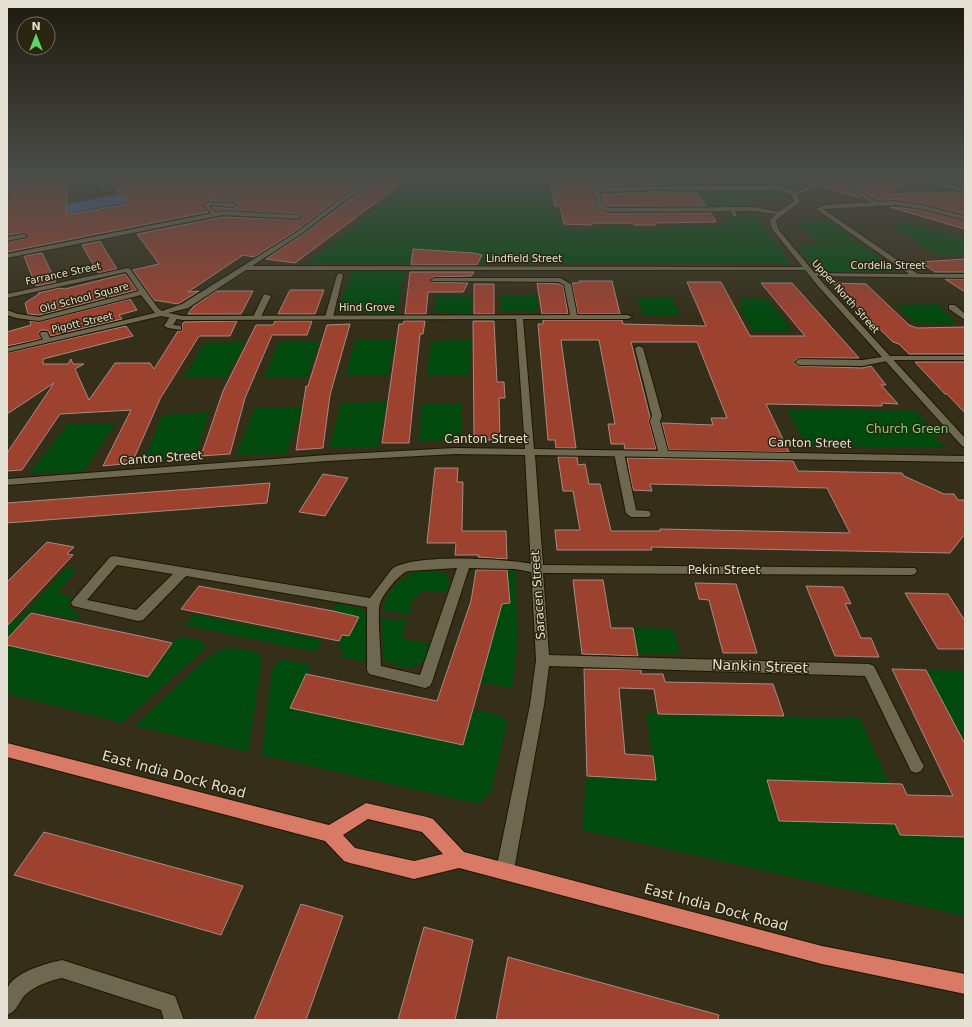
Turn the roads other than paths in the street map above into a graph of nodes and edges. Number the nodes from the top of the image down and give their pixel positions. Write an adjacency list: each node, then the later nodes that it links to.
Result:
1 (161, 225): 7 (street)
2 (309, 225): 8 (street, Pigott Street)
3 (774, 225): 9 (street, Upper North Street)
4 (842, 225): 12 (street)
5 (24, 236): 6 (street)
6 (7, 239)
7 (7, 256)
8 (243, 268): 9 (street, Lindfield Street); 20 (street, Pigott Street)
9 (806, 268): 11 (street, Upper North Street)
10 (340, 275): 25 (street)
11 (812, 275): 12 (street, Cordelia Street); 31 (street, Upper North Street)
12 (916, 275): 13 (street, Cordelia Street)
13 (965, 276)
14 (434, 280): 26 (street)
15 (143, 292): 16 (street, Farrance Street); 19 (street, Old School Square); 20 (street)
16 (7, 296)
17 (267, 296): 24 (street)
18 (952, 307): 27 (street)
19 (7, 312)
20 (161, 313): 23 (street, Hind Grove); 30 (street, Pigott Street)
21 (519, 316): 25 (street, Hind Grove); 26 (street, Hind Grove); 35 (street, Saracen Street)
22 (628, 316): 26 (street, Hind Grove)
23 (174, 317): 24 (street, Hind Grove); 28 (street)
24 (257, 317): 25 (street, Hind Grove)
25 (329, 317)
26 (574, 317)
27 (965, 318)
28 (178, 328)
29 (639, 348): 37 (street)
30 (7, 350)
31 (889, 358): 32 (street); 33 (street); 34 (street, Upper North Street)
32 (965, 358)
33 (799, 362)
34 (965, 444)
35 (529, 452): 36 (street, Canton Street); 39 (street, Canton Street); 42 (street, Saracen Street)
36 (619, 453): 37 (street, Canton Street); 40 (street)
37 (664, 454): 38 (street, Canton Street)
38 (965, 459)
39 (7, 482)
40 (646, 514)
41 (464, 564): 42 (street, Pekin Street); 45 (street, Pekin Street); 45 (street)
42 (536, 569): 43 (street, Pekin Street); 46 (street, Saracen Street)
43 (911, 571)
44 (183, 572): 44 (street); 45 (street)
45 (373, 603)
46 (543, 660): 48 (street, Nankin Street); 51 (street, Saracen Street)
47 (7, 750): 49 (highway, East India Dock Road)
48 (916, 766)
49 (330, 834): 50 (highway, East India Dock Road); 50 (highway)
50 (459, 858): 51 (highway, East India Dock Road)
51 (505, 870): 52 (highway, East India Dock Road)
52 (965, 984)
53 (7, 1005): 54 (street)
54 (174, 1020)

